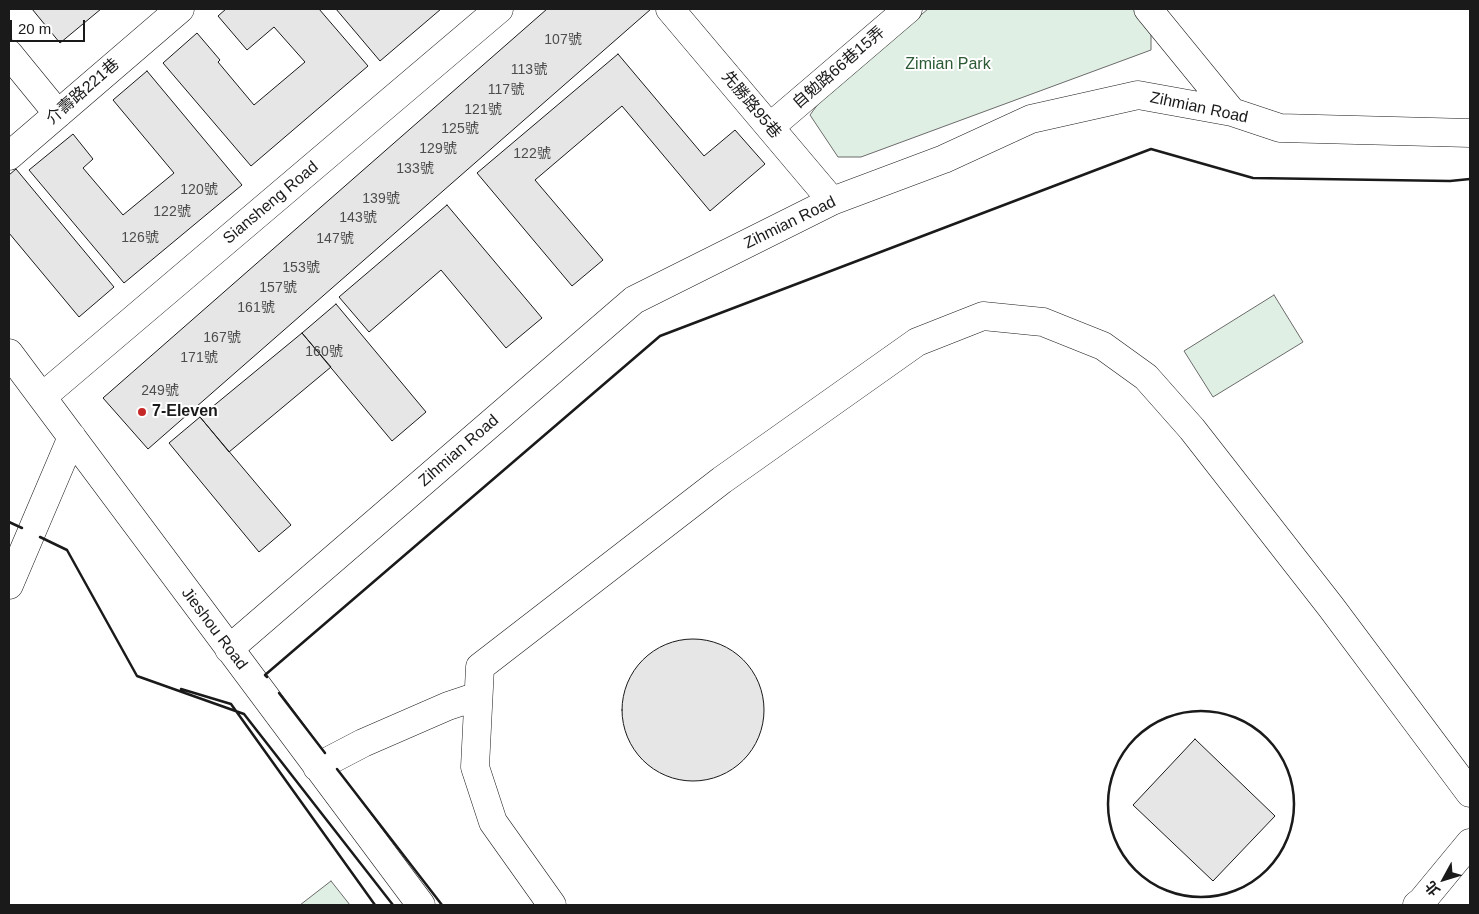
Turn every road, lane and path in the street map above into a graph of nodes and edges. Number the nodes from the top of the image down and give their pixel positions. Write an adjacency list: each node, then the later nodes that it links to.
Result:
1 (180, 9): 8 (street, 介壽路221巷)
2 (499, 9): 14 (street, Siansheng Road)
3 (670, 9): 9 (street, 先勝路95巷)
4 (908, 9): 9 (street, 自勉路66巷15弄)
5 (1158, 12): 7 (street)
6 (9, 54): 8 (street)
7 (1232, 112): 10 (street, Zihmian Road); 12 (street, Zihmian Road)
8 (58, 114): 11 (street, 介壽路221巷)
9 (770, 127): 12 (street, 先勝路95巷)
10 (1470, 134)
11 (9, 156)
12 (832, 201): 17 (street, Zihmian Road)
13 (9, 353): 14 (street, Jieshou Road)
14 (42, 397): 15 (street, Jieshou Road)
15 (72, 437): 16 (street); 17 (street, Jieshou Road)
16 (9, 585)
17 (229, 649): 19 (street, Jieshou Road)
18 (478, 696): 19 (street); 20 (street); 23 (street)
19 (317, 767): 22 (street, Jieshou Road)
20 (1470, 793)
21 (1470, 843): 24 (street)
22 (421, 905)
23 (552, 905)
24 (1417, 905)

